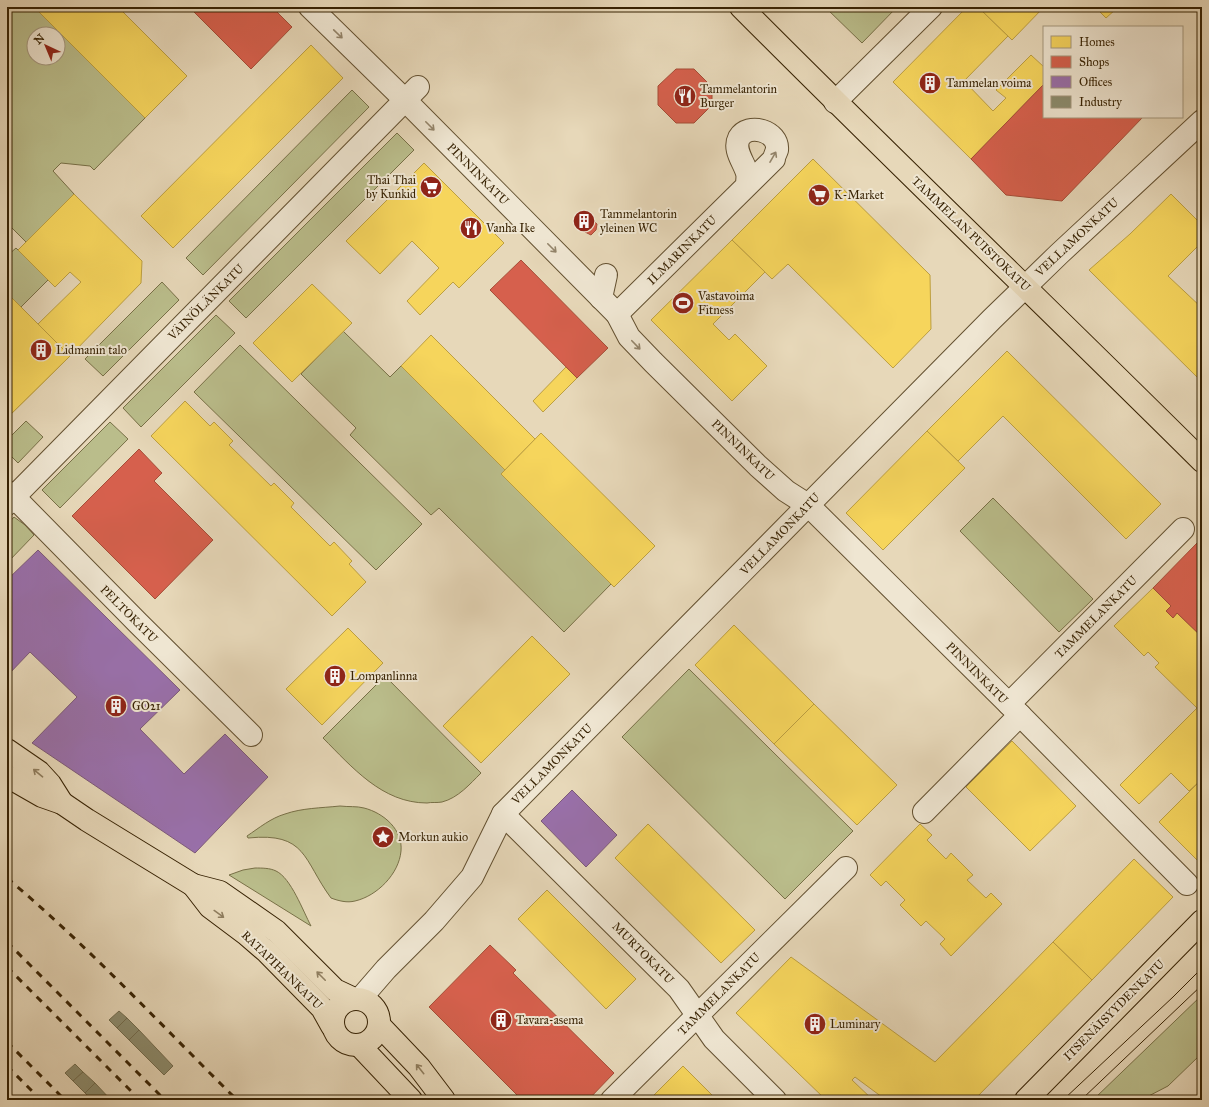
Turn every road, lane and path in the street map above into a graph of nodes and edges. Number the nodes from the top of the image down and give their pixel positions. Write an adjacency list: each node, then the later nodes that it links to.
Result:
1 (310, 7): 4 (street, PINNINKATU, one-way to 4)
2 (741, 7): 5 (main road, TAMMELAN PUISTOKATU)
3 (931, 7): 5 (street)
4 (412, 94): 10 (street, PINNINKATU, one-way to 10); 13 (street, VÄINÖLÄNKATU)
5 (835, 102): 9 (main road, TAMMELAN PUISTOKATU)
6 (1202, 121): 9 (street, VELLAMONKATU)
7 (747, 185): 7 (street, ILMARINKATU, one-way to 7); 11 (street, ILMARINKATU)
8 (606, 275): 10 (street)
9 (1025, 286): 12 (main road, TAMMELAN PUISTOKATU); 14 (street, VELLAMONKATU)
10 (601, 298): 11 (street, PINNINKATU)
11 (617, 314): 14 (street, PINNINKATU, one-way to 14)
12 (1202, 461)
13 (9, 498): 17 (street, PELTOKATU)
14 (808, 505): 16 (street, PINNINKATU); 22 (street, VELLAMONKATU)
15 (1183, 529): 16 (street, TAMMELANKATU)
16 (1014, 709): 21 (street, TAMMELANKATU); 24 (street, PINNINKATU)
17 (251, 735)
18 (7, 750): 20 (main road, RATAPIHANKATU, one-way to 18)
19 (7, 776): 20 (main road, RATAPIHANKATU)
20 (62, 803): 25 (main road, RATAPIHANKATU)
21 (924, 812)
22 (503, 814): 27 (street, VELLAMONKATU); 28 (street, MURTOKATU)
23 (846, 868): 28 (street, TAMMELANKATU)
24 (1187, 884)
25 (193, 885): 27 (main road, RATAPIHANKATU, one-way to 25); 29 (main road, RATAPIHANKATU, one-way to 29)
26 (1202, 921): 36 (main road, ITSENÄISYYDENKATU)
27 (362, 1001): 29 (main road); 30 (main road)
28 (698, 1016): 34 (street, TAMMELANKATU); 35 (street, MURTOKATU)
29 (332, 1026): 31 (main road)
30 (380, 1026): 31 (main road); 33 (main road, one-way to 30)
31 (360, 1046): 32 (main road)
32 (411, 1100)
33 (444, 1100)
34 (612, 1100)
35 (775, 1100)
36 (1026, 1100)

